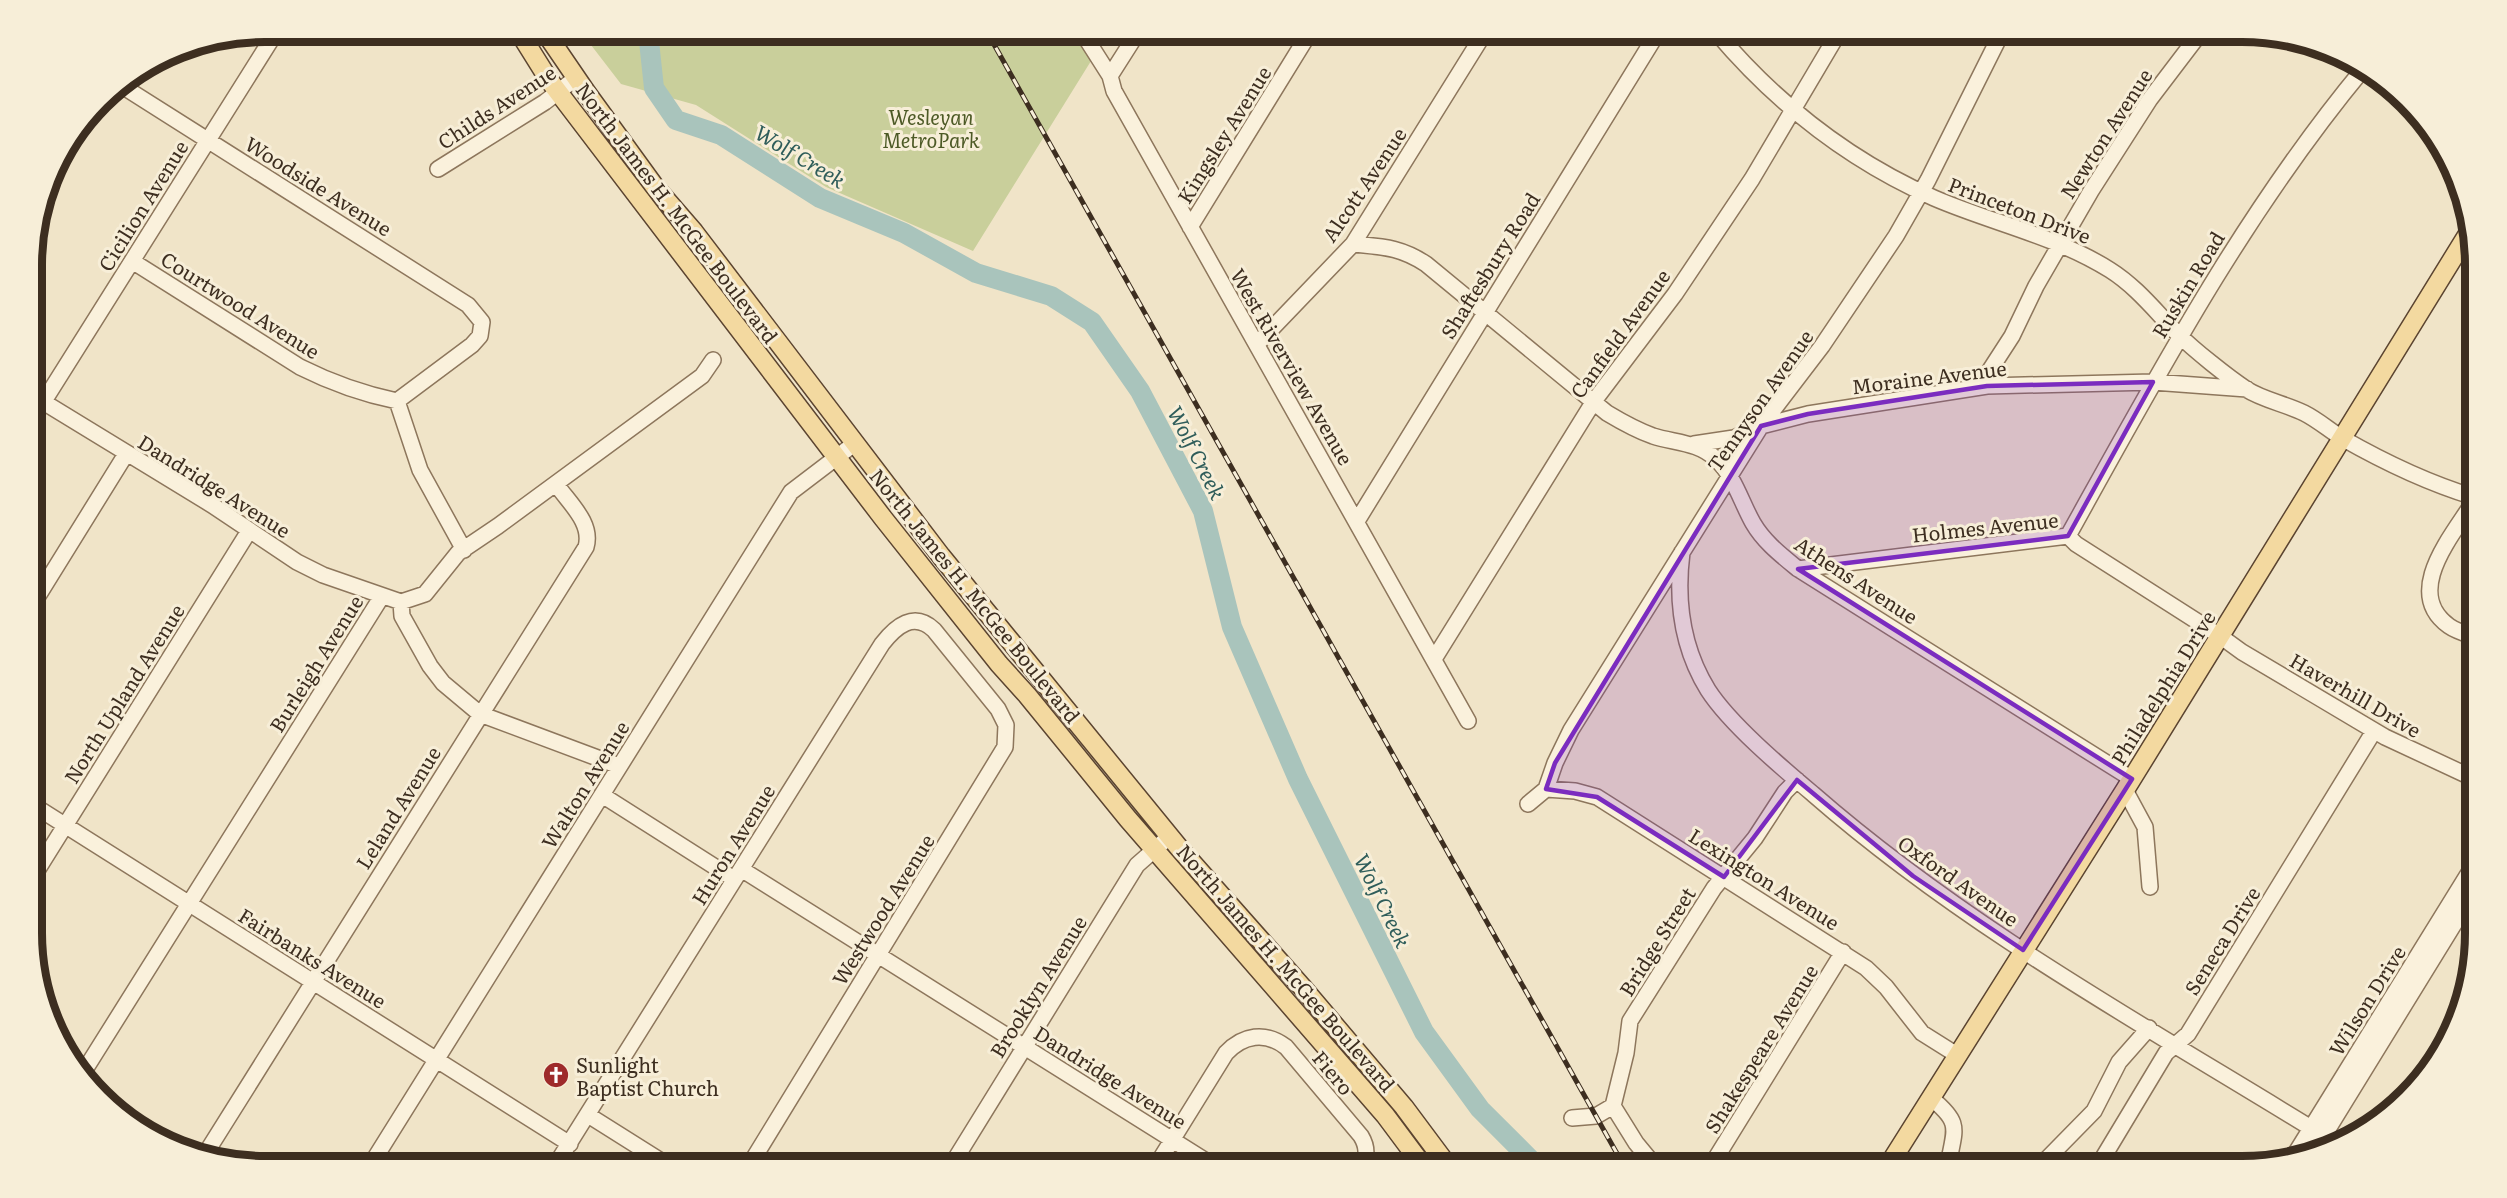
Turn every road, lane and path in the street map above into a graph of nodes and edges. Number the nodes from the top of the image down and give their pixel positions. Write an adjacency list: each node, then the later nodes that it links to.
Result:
1 (270, 42): 19 (street, Cicilion Avenue)
2 (526, 42): 17 (main road, North James H. McGee Boulevard)
3 (552, 42): 15 (main road, North James H. McGee Boulevard)
4 (1088, 42): 14 (street, West Riverview Avenue)
5 (1132, 42): 14 (street)
6 (1305, 42): 22 (street, Kingsley Avenue)
7 (1479, 42): 24 (street, Alcott Avenue)
8 (1652, 42): 27 (street, Shaftesbury Road)
9 (1725, 42): 18 (street, Princeton Drive)
10 (1833, 42): 18 (street, Canfield Avenue)
11 (1997, 42): 21 (street, Tennyson Avenue)
12 (2193, 42): 25 (street, Newton Avenue)
13 (2358, 75): 28 (street, Ruskin Road)
14 (1110, 76): 22 (street, West Riverview Avenue)
15 (576, 78): 17 (street, Childs Avenue); 40 (main road, North James H. McGee Boulevard)
16 (127, 89): 19 (street, Woodside Avenue)
17 (558, 92): 20 (street, Childs Avenue); 43 (main road, North James H. McGee Boulevard)
18 (1794, 110): 21 (street, Princeton Drive); 37 (street, Canfield Avenue)
19 (208, 139): 26 (street, Cicilion Avenue); 36 (street, Woodside Avenue)
20 (438, 169)
21 (1921, 192): 25 (street, Princeton Drive); 38 (street, Tennyson Avenue)
22 (1190, 227): 29 (street, West Riverview Avenue)
23 (2464, 241): 39 (main road, Philadelphia Drive)
24 (1353, 244): 27 (street, Athens Avenue); 29 (street, Alcott Avenue)
25 (2060, 244): 28 (street, Princeton Drive); 32 (street, Newton Avenue)
26 (132, 261): 34 (street, Cicilion Avenue); 36 (street, Courtwood Avenue)
27 (1485, 312): 37 (street, Athens Avenue); 48 (street, Shaftesbury Road)
28 (2180, 336): 31 (street, Ruskin Road); 33 (street, Princeton Drive)
29 (1257, 344): 48 (street, West Riverview Avenue)
30 (713, 360): 45 (street)
31 (2153, 382): 32 (street, Moraine Avenue); 33 (street, Moraine Avenue); 50 (street, Ruskin Road)
32 (1979, 387): 38 (street, Moraine Avenue)
33 (2247, 389): 39 (street, Princeton Drive)
34 (42, 392)
35 (42, 401): 42 (street, Dandridge Avenue)
36 (397, 401): 51 (street)
37 (1594, 401): 41 (street, Athens Avenue); 59 (street, Canfield Avenue)
38 (1761, 426): 41 (street, Moraine Avenue); 44 (street, Tennyson Avenue)
39 (2343, 438): 46 (street, Princeton Drive); 58 (main road, Philadelphia Drive)
40 (854, 444): 43 (street, Walton Avenue); 73 (main road, North James H. McGee Boulevard)
41 (1694, 444): 44 (street, Athens Avenue)
42 (126, 454): 49 (street, Dandridge Avenue); 54 (street)
43 (837, 457): 64 (street, Walton Avenue); 74 (main road, North James H. McGee Boulevard)
44 (1730, 477): 52 (street, Tennyson Avenue); 53 (street, Athens Avenue)
45 (556, 484): 51 (street); 61 (street, Leland Avenue)
46 (2465, 495)
47 (2465, 514): 57 (street)
48 (1357, 521): 59 (street, West Riverview Avenue)
49 (249, 531): 55 (street, Dandridge Avenue); 72 (street, North Upland Avenue)
50 (2068, 536): 53 (street, Holmes Avenue); 58 (street, Holmes Avenue)
51 (464, 550): 56 (street)
52 (1683, 552): 66 (street, Oxford Avenue); 68 (street, Tennyson Avenue)
53 (1798, 569): 67 (street, Athens Avenue)
54 (42, 589)
55 (382, 596): 56 (street, Burleigh Avenue); 80 (street, Burleigh Avenue)
56 (401, 602): 61 (street)
57 (2465, 633)
58 (2220, 636): 63 (street, Haverhill Drive); 67 (main road, Philadelphia Drive)
59 (1434, 659): 62 (street, West Riverview Avenue)
60 (968, 672): 76 (street, Huron Avenue); 84 (street, Westwood Avenue)
61 (480, 714): 64 (street); 85 (street, Leland Avenue)
62 (1468, 721)
63 (2374, 731): 65 (street, Haverhill Drive); 87 (street, Seneca Drive)
64 (619, 766): 69 (street, Walton Avenue)
65 (2465, 774)
66 (1797, 780): 77 (street, Bridge Street); 82 (street, Oxford Avenue)
67 (2128, 784): 79 (street); 82 (main road, Philadelphia Drive)
68 (1546, 789): 70 (street); 77 (street, Lexington Avenue)
69 (602, 795): 76 (street, Dandridge Avenue); 90 (street, Walton Avenue)
70 (1528, 804)
71 (42, 810): 72 (street, Fairbanks Avenue)
72 (66, 825): 75 (street, North Upland Avenue); 80 (street, Fairbanks Avenue)
73 (1170, 836): 74 (street, Brooklyn Avenue); 109 (main road, North James H. McGee Boulevard)
74 (1155, 849): 88 (street, Brooklyn Avenue); 108 (main road, North James H. McGee Boulevard)
75 (42, 863)
76 (738, 874): 84 (street, Dandridge Avenue); 94 (street, Huron Avenue)
77 (1724, 877): 83 (street, Lexington Avenue); 93 (street, Bridge Street)
78 (2465, 881): 96 (street, Wilson Drive)
79 (2150, 887)
80 (188, 903): 85 (street, Fairbanks Avenue); 91 (street, Burleigh Avenue)
81 (2465, 906): 96 (street, Wilson Drive)
82 (2023, 950): 86 (street, Oxford Avenue); 89 (main road, Philadelphia Drive)
83 (1843, 952): 89 (street, Lexington Avenue); 111 (street, Shakespeare Avenue)
84 (879, 955): 88 (street, Dandridge Avenue); 103 (street, Westwood Avenue)
85 (313, 982): 90 (street, Fairbanks Avenue); 99 (street, Leland Avenue)
86 (2149, 1028): 87 (street, Oxford Avenue); 114 (street)
87 (2176, 1045): 96 (street, Oxford Avenue); 115 (street, Seneca Drive)
88 (1024, 1047): 97 (street, Dandridge Avenue); 104 (street, Brooklyn Avenue)
89 (1957, 1055): 92 (main road, Philadelphia Drive)
90 (436, 1059): 98 (street, Fairbanks Avenue); 100 (street, Walton Avenue)
91 (87, 1067)
92 (1931, 1098): 112 (main road, Philadelphia Drive); 113 (street)
93 (1613, 1106): 95 (street); 110 (street)
94 (588, 1115): 98 (street, Huron Avenue); 102 (street)
95 (1572, 1118)
96 (2324, 1136)
97 (1172, 1140): 105 (street); 106 (street, Dandridge Avenue); 107 (street, Fiero)
98 (570, 1144): 101 (street, Huron Avenue)
99 (209, 1149)
100 (376, 1156)
101 (562, 1156)
102 (653, 1156)
103 (755, 1156)
104 (957, 1156)
105 (1162, 1156)
106 (1198, 1156)
107 (1365, 1156)
108 (1415, 1156)
109 (1440, 1156)
110 (1647, 1156)
111 (1718, 1156)
112 (1894, 1156)
113 (1949, 1156)
114 (2050, 1156)
115 (2104, 1156)

